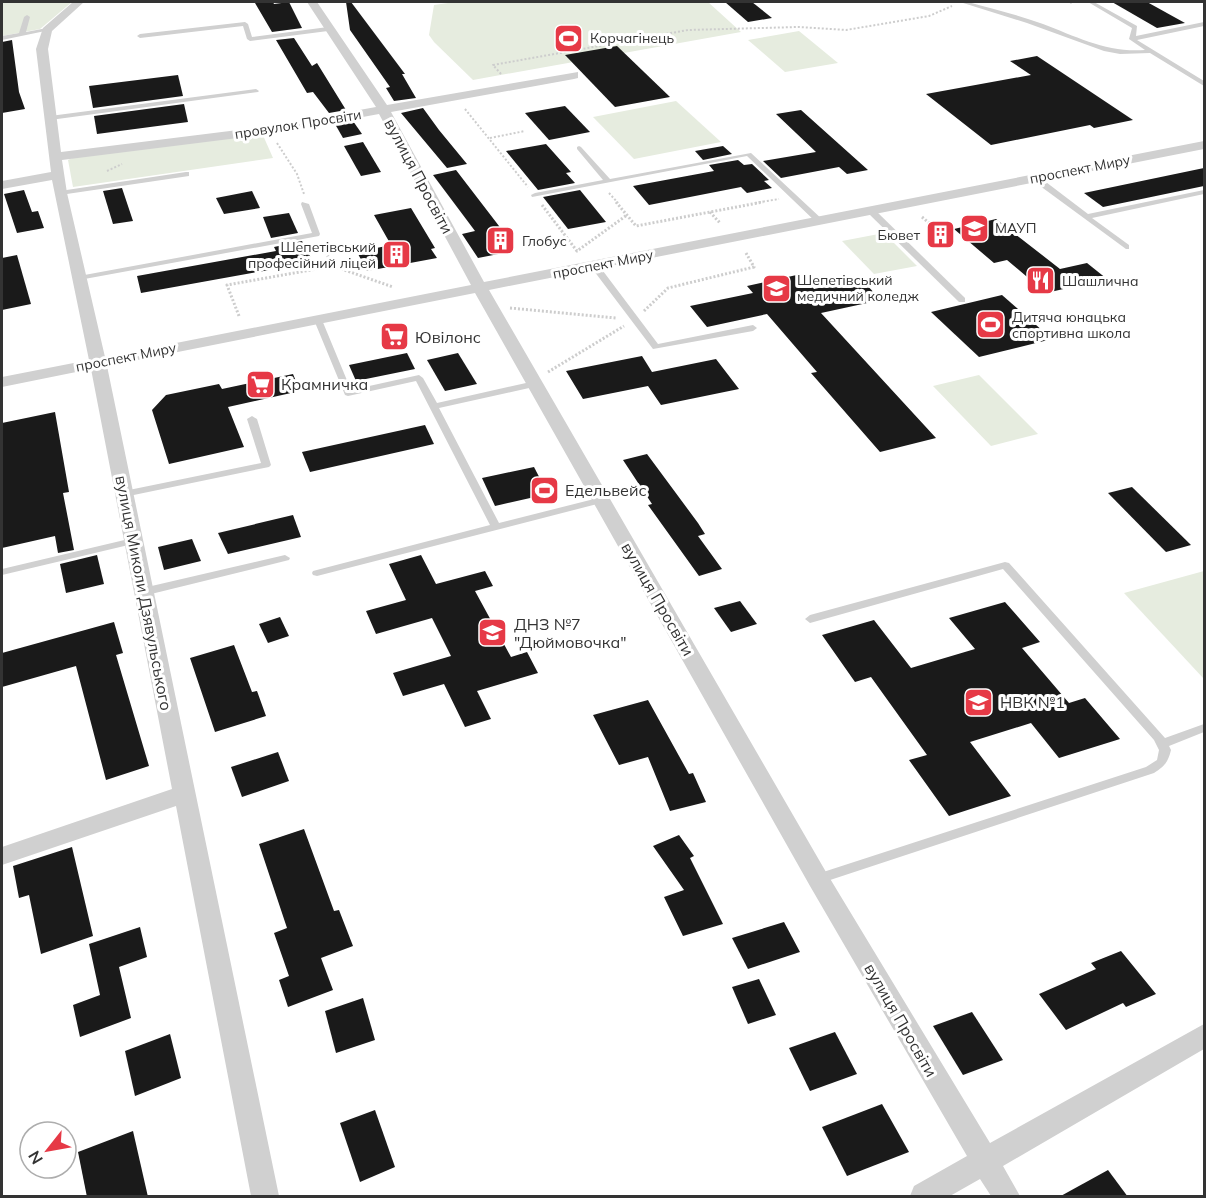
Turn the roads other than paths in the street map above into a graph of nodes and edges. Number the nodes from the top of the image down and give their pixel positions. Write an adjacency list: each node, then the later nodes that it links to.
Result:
1 (79, 2): 8 (street)
2 (312, 2): 7 (street, вулиця Просвіти)
3 (963, 2): 13 (lane)
4 (1091, 2): 12 (lane)
5 (27, 17): 9 (lane)
6 (1204, 24): 12 (lane)
7 (328, 29): 10 (lane); 17 (street, вулиця Просвіти)
8 (47, 30): 9 (lane); 18 (street, вулиця Миколи Дзявульського)
9 (22, 34): 11 (lane)
10 (140, 36)
11 (2, 38)
12 (1132, 39): 13 (lane)
13 (1151, 51): 15 (lane)
14 (574, 75): 17 (street, провулок Просвіти)
15 (1204, 84)
16 (256, 91): 18 (lane)
17 (383, 109): 21 (street, провулок Просвіти); 37 (street, вулиця Просвіти)
18 (50, 117): 21 (street, вулиця Миколи Дзявульського)
19 (1204, 145): 24 (street, проспект Миру)
20 (579, 148): 25 (lane)
21 (56, 157): 23 (street, вулиця Миколи Дзявульського)
22 (186, 174): 28 (lane)
23 (58, 175): 26 (street); 28 (street, вулиця Миколи Дзявульського)
24 (1035, 178): 31 (street, проспект Миру); 32 (lane)
25 (604, 182): 29 (lane); 33 (lane)
26 (2, 184)
27 (1204, 192): 32 (lane)
28 (60, 193): 36 (street, вулиця Миколи Дзявульського)
29 (535, 195)
30 (305, 204): 36 (lane)
31 (871, 211): 33 (street, проспект Миру); 38 (lane)
32 (1086, 217): 34 (lane)
33 (820, 221): 35 (street, проспект Миру)
34 (1126, 247)
35 (594, 265): 37 (street, проспект Миру); 40 (lane)
36 (79, 278): 41 (street, вулиця Миколи Дзявульського)
37 (480, 288): 39 (street, проспект Миру); 42 (street, вулиця Просвіти)
38 (962, 300)
39 (318, 320): 41 (street, проспект Миру); 44 (lane)
40 (753, 328)
41 (98, 363): 43 (street, проспект Миру); 46 (street, вулиця Миколи Дзявульського)
42 (541, 378): 44 (lane); 47 (street, вулиця Просвіти)
43 (2, 382)
44 (434, 406): 48 (lane)
45 (252, 418): 46 (lane)
46 (124, 494): 49 (street, вулиця Миколи Дзявульського)
47 (602, 500): 48 (lane); 59 (street, вулиця Просвіти)
48 (496, 527): 52 (lane)
49 (133, 541): 51 (lane); 53 (street, вулиця Миколи Дзявульського)
50 (285, 558): 53 (lane)
51 (2, 572)
52 (317, 573)
53 (143, 592): 57 (street, вулиця Миколи Дзявульського)
54 (810, 619): 56 (lane)
55 (1204, 728): 56 (lane)
56 (1162, 744): 59 (lane)
57 (184, 794): 58 (street); 62 (street, вулиця Миколи Дзявульського)
58 (2, 856)
59 (818, 879): 61 (street, вулиця Просвіти)
60 (1204, 1036): 61 (street)
61 (983, 1161): 63 (street); 64 (street, вулиця Просвіти)
62 (265, 1197)
63 (924, 1197)
64 (1006, 1197)

